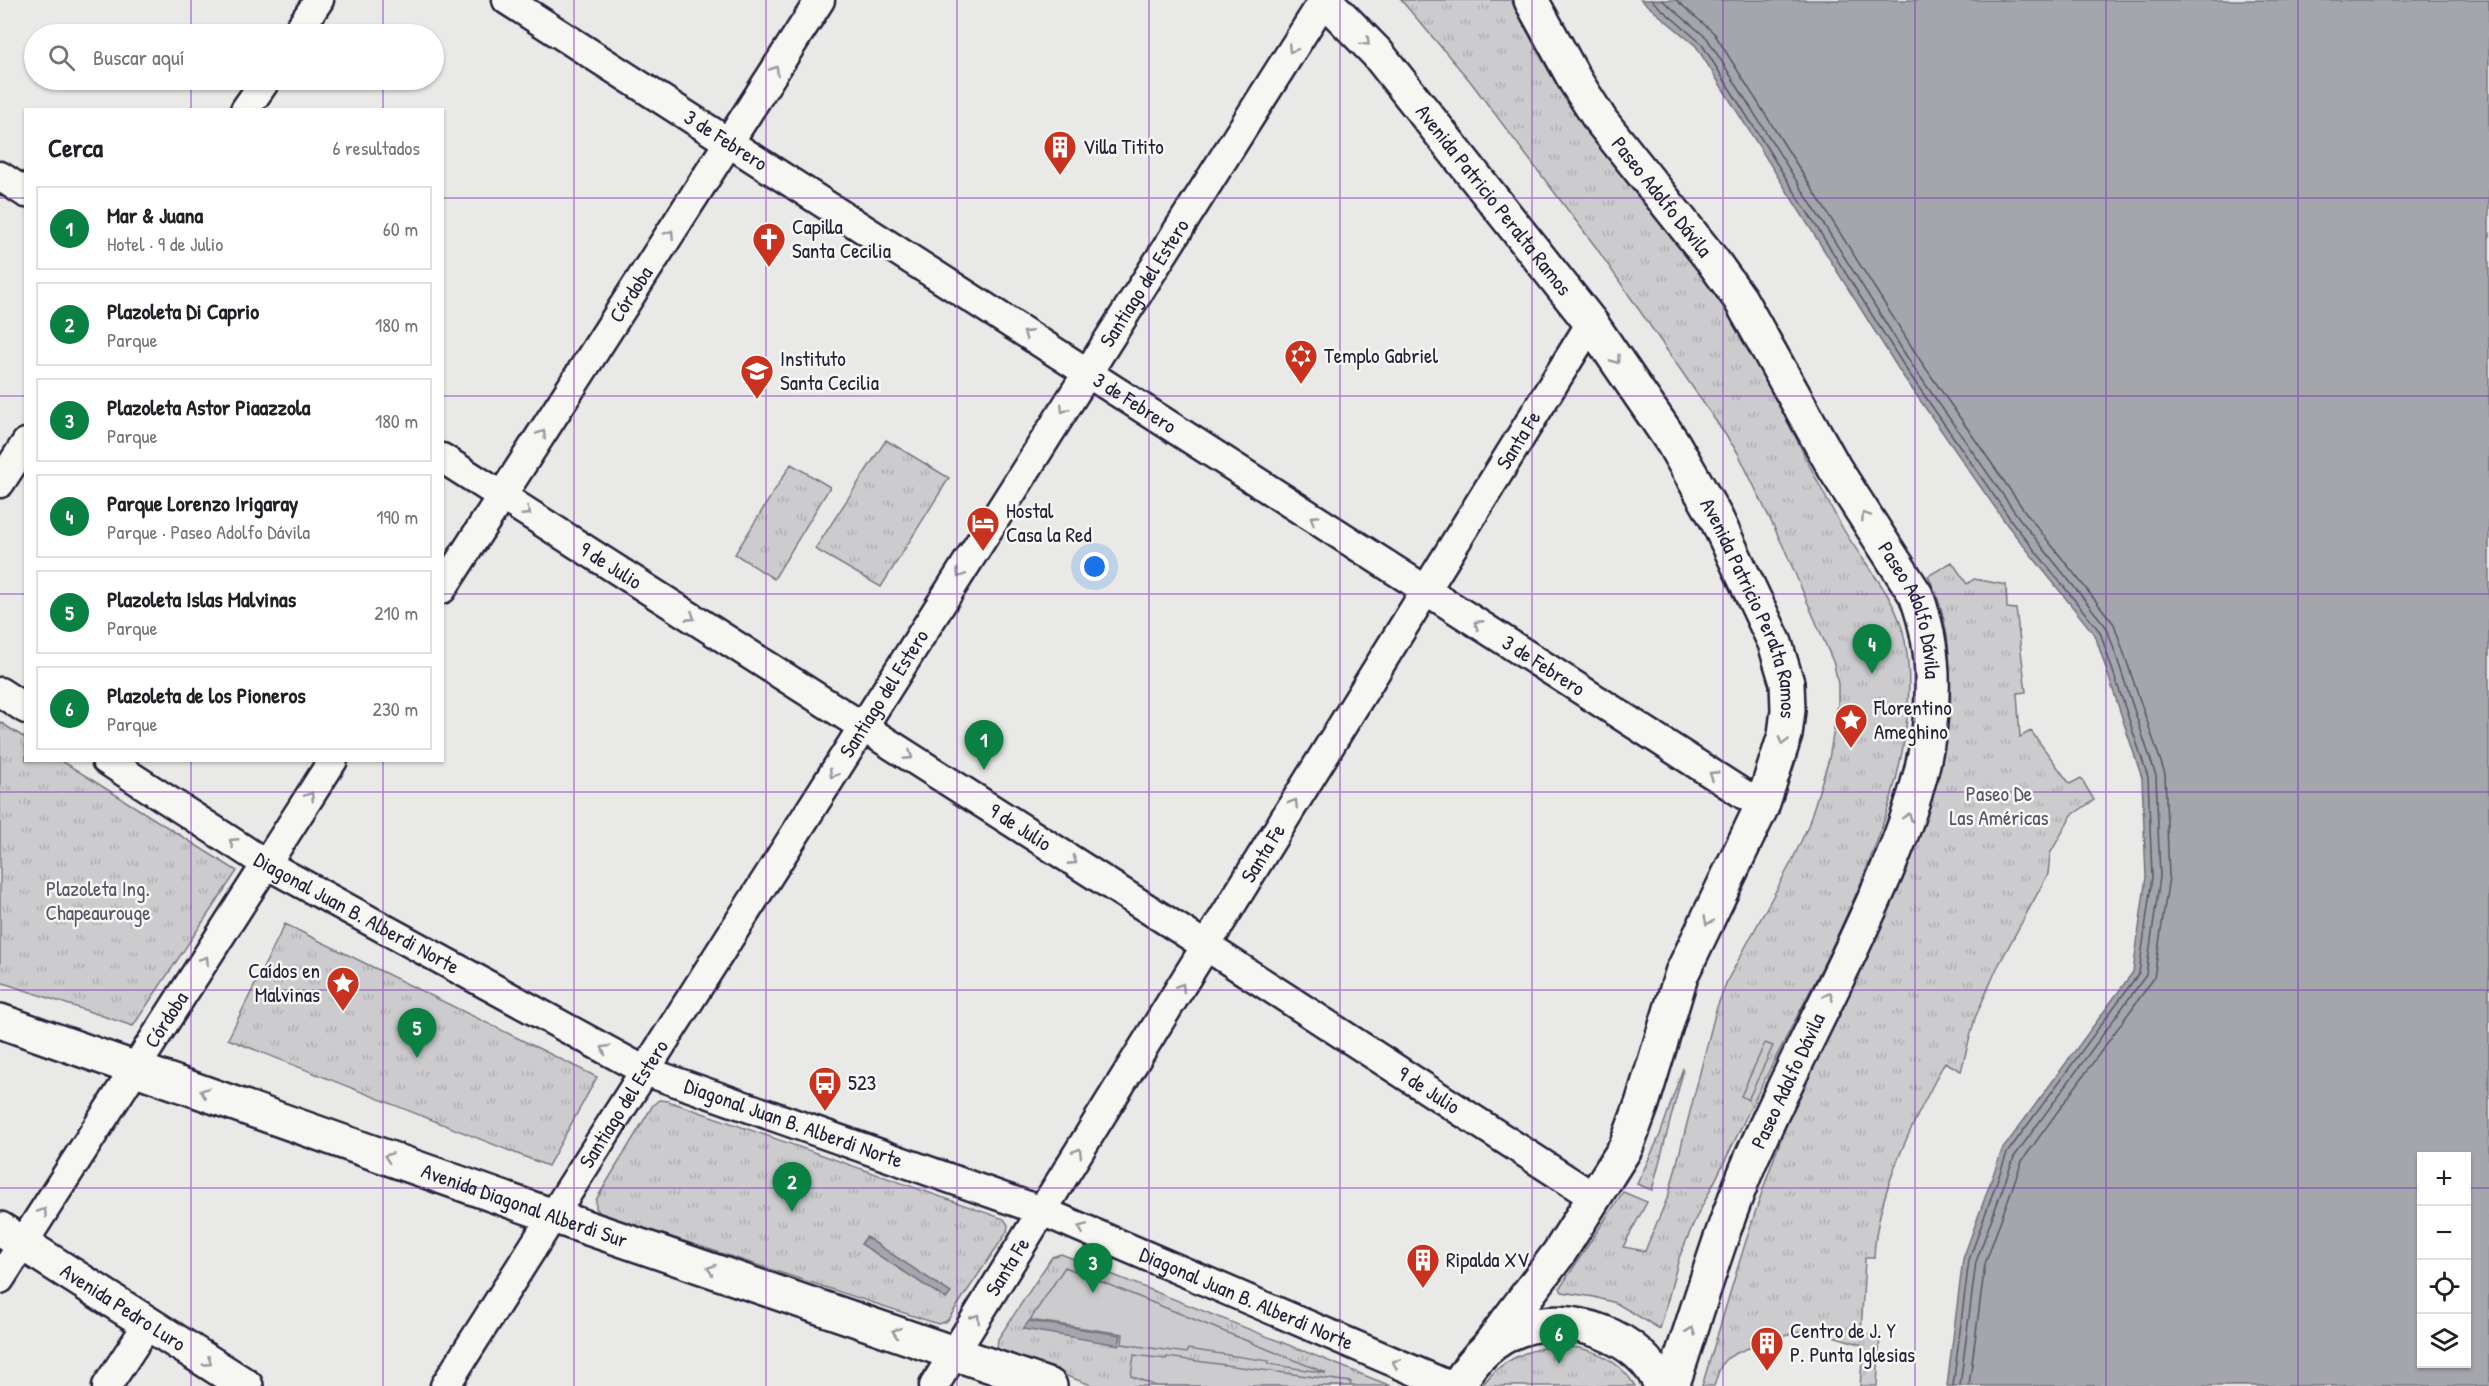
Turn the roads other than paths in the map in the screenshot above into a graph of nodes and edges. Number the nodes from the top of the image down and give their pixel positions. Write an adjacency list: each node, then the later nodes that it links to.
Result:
1 (319, 0): 6 (street)
2 (507, 0): 9 (street, 3 de Febrero)
3 (820, 0): 9 (street, Córdoba, one-way to 3)
4 (1324, 0): 12 (main road, Avenida Patricio Peralta Ramos, one-way to 12); 13 (street, Santiago del Estero, one-way to 13)
5 (1531, 0): 47 (main road, Paseo Adolfo Dávila, one-way to 5)
6 (303, 24)
7 (259, 90): 8 (street)
8 (246, 108)
9 (729, 143): 13 (street, 3 de Febrero, one-way to 9); 17 (street, Córdoba, one-way to 9)
10 (0, 176): 11 (street)
11 (24, 192)
12 (1591, 323): 19 (street, Santa Fe); 25 (main road, Avenida Patricio Peralta Ramos, one-way to 25)
13 (1088, 373): 19 (street, 3 de Febrero, one-way to 13); 22 (street, Santiago del Estero, one-way to 22)
14 (24, 446): 16 (street)
15 (444, 459): 17 (street, 9 de Julio)
16 (0, 483)
17 (502, 496): 18 (street, Córdoba); 22 (street, 9 de Julio, one-way to 22)
18 (444, 586)
19 (1426, 590): 25 (street, 3 de Febrero, one-way to 19); 27 (street, Santa Fe, one-way to 19)
20 (0, 692): 21 (street)
21 (24, 708)
22 (863, 727): 27 (street, 9 de Julio, one-way to 27); 30 (street, Santiago del Estero, one-way to 30)
23 (109, 762): 26 (street, Diagonal Juan B. Alberdi Norte, one-way to 23)
24 (332, 762): 26 (street, Córdoba, one-way to 24)
25 (1762, 806): 31 (main road, Avenida Patricio Peralta Ramos, one-way to 31)
26 (266, 864): 29 (street, Córdoba, one-way to 26); 30 (street, Diagonal Juan B. Alberdi Norte, one-way to 26)
27 (1206, 946): 31 (street, 9 de Julio); 32 (street, Santa Fe, one-way to 27)
28 (0, 1021): 29 (main road, Avenida Diagonal Alberdi Sur)
29 (135, 1068): 33 (main road, Avenida Diagonal Alberdi Sur, one-way to 29); 34 (street, Córdoba, one-way to 29)
30 (645, 1071): 32 (street, Diagonal Juan B. Alberdi Norte); 33 (street, Santiago del Estero)
31 (1595, 1198): 37 (main road, Avenida Patricio Peralta Ramos)
32 (1042, 1211): 38 (street, Santa Fe, one-way to 32); 44 (street, Diagonal Juan B. Alberdi Norte, one-way to 32)
33 (553, 1216): 38 (main road, Avenida Diagonal Alberdi Sur, one-way to 33); 41 (street, Santiago del Estero)
34 (11, 1236): 35 (street, Córdoba); 36 (main road, Avenida Pedro Luro)
35 (0, 1280)
36 (148, 1324): 39 (street); 40 (main road, Avenida Pedro Luro, one-way to 40)
37 (1488, 1347): 45 (main road, Avenida Patricio Peralta Ramos); 46 (main road)
38 (955, 1352): 42 (street, Santa Fe); 43 (main road, Avenida Diagonal Alberdi Sur)
39 (107, 1386)
40 (246, 1386)
41 (446, 1386)
42 (934, 1386)
43 (1050, 1386)
44 (1450, 1386)
45 (1458, 1386)
46 (1661, 1386)
47 (1672, 1386)

